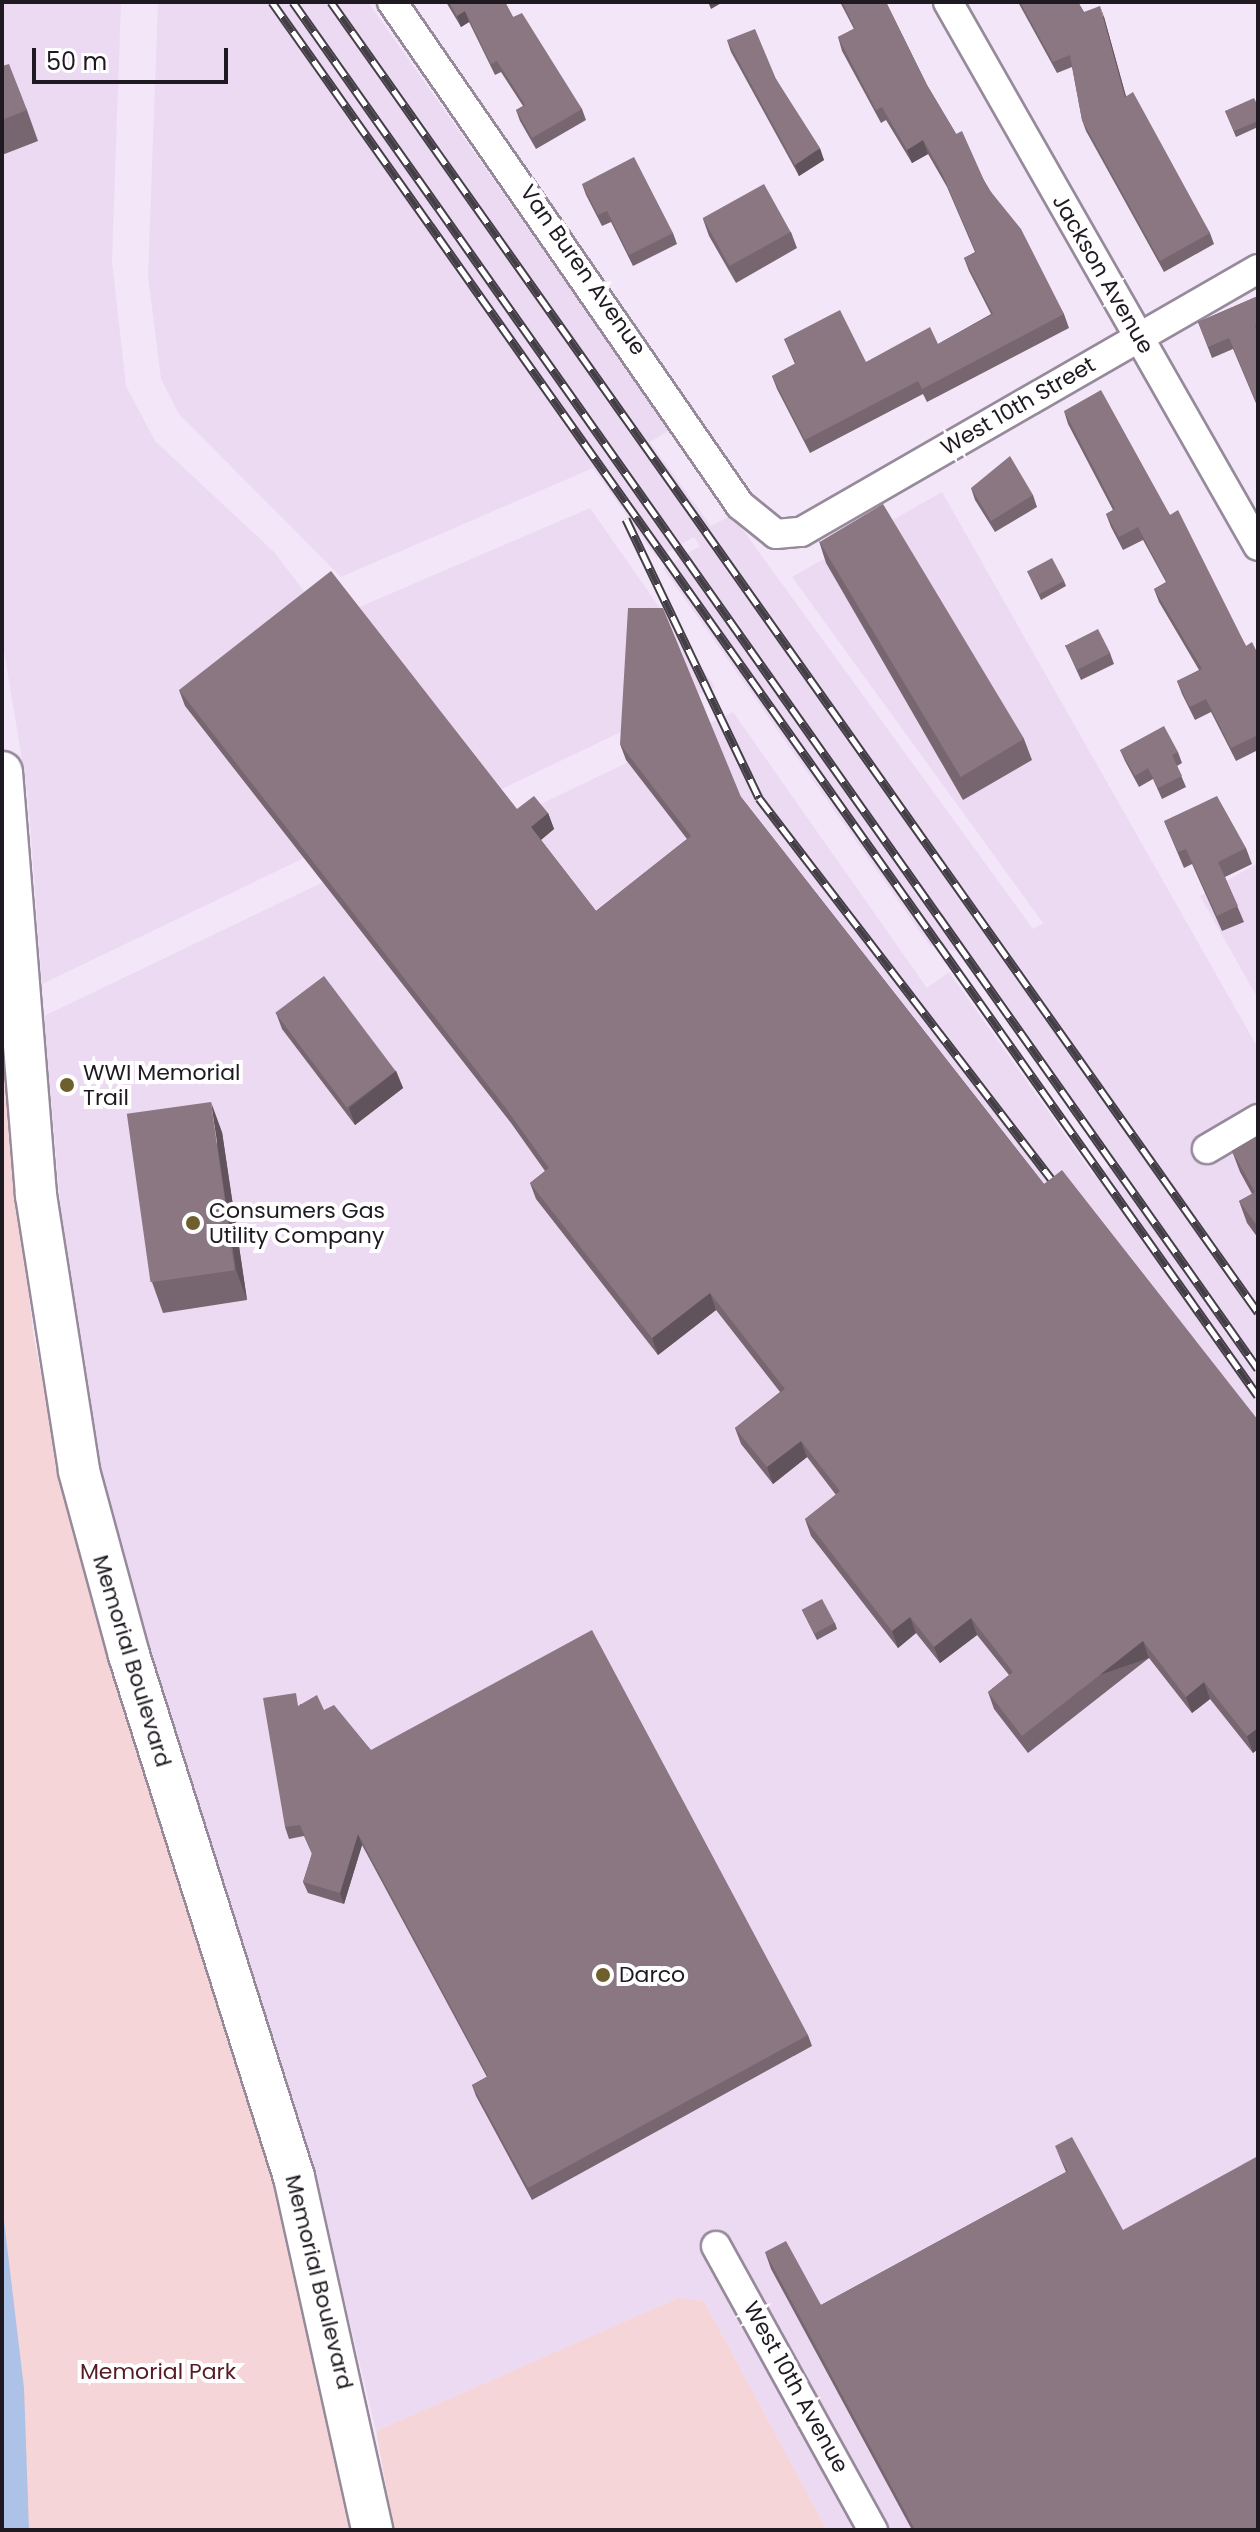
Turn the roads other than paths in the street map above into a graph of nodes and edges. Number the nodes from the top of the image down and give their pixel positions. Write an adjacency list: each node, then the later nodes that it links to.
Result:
1 (392, 2): 5 (street, Van Buren Avenue)
2 (948, 2): 4 (street, Jackson Avenue)
3 (1258, 269): 4 (street, West 10th Street)
4 (1138, 336): 5 (street, West 10th Street); 6 (street, Jackson Avenue)
5 (776, 534)
6 (1258, 546)
7 (2, 772): 11 (street, Memorial Boulevard)
8 (1258, 1119): 9 (street)
9 (1207, 1149)
10 (716, 2246): 12 (street, West 10th Avenue)
11 (372, 2530)
12 (873, 2530)

